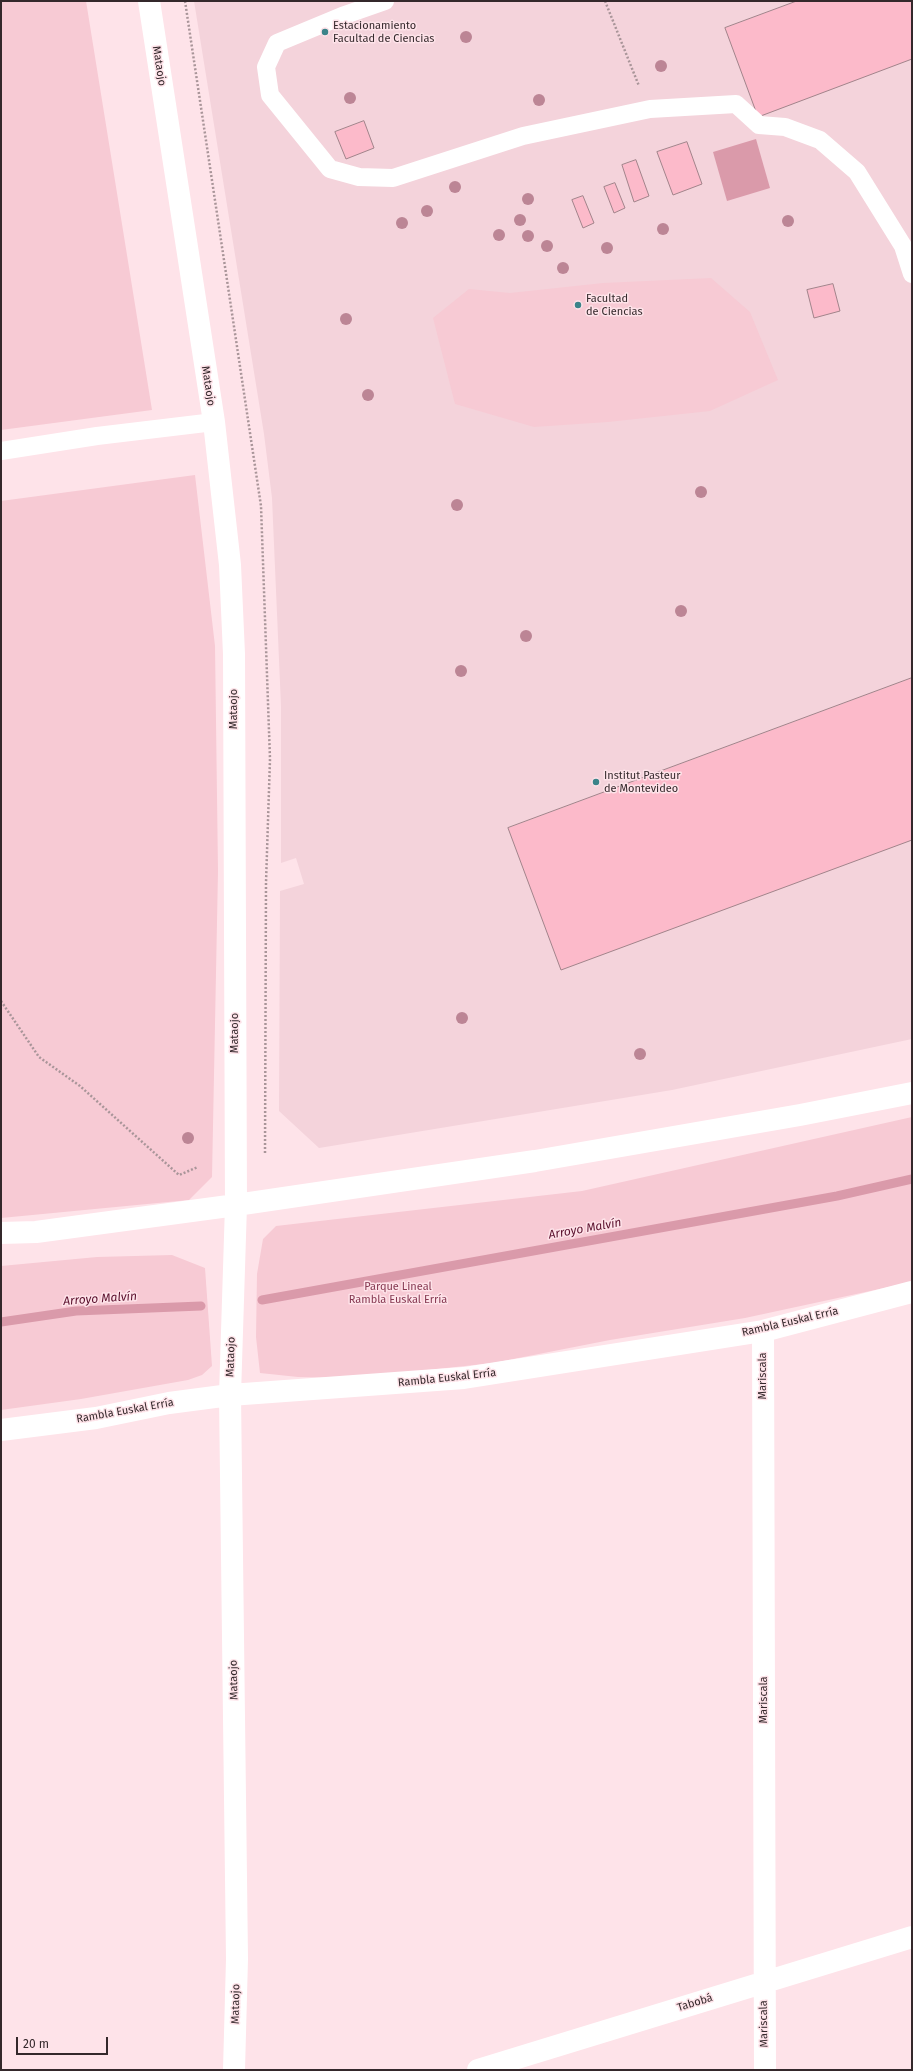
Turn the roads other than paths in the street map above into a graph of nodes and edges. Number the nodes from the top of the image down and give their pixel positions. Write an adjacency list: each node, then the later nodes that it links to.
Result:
1 (149, 1): 4 (street, Mataojo)
2 (385, 1): 3 (lane)
3 (912, 274)
4 (214, 422): 5 (lane); 7 (street, Mataojo)
5 (1, 451)
6 (912, 1093): 7 (street)
7 (236, 1205): 8 (street); 11 (street, Mataojo)
8 (1, 1233)
9 (912, 1292): 10 (street, Rambla Euskal Erría)
10 (763, 1331): 11 (street, Rambla Euskal Erría); 14 (street, Mariscala)
11 (230, 1395): 12 (street, Rambla Euskal Erría); 15 (street, Mataojo)
12 (1, 1430)
13 (912, 1937): 14 (street, Tabobá)
14 (764, 1981): 16 (street, Tabobá); 17 (street, Mariscala)
15 (234, 2070)
16 (478, 2070)
17 (765, 2070)

